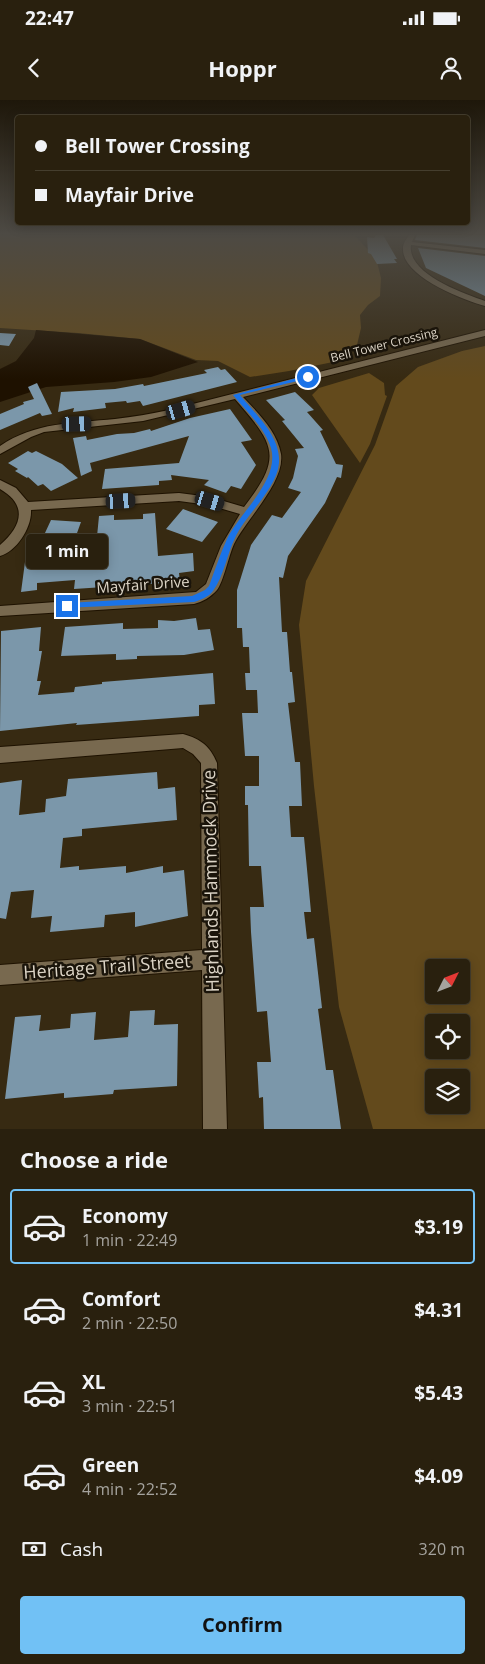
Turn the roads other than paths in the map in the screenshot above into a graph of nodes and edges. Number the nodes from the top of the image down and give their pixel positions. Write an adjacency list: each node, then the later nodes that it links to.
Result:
1 (438, 283): 2 (street)
2 (485, 304)
3 (485, 333): 4 (street, Bell Tower Crossing)
4 (236, 395): 5 (street, Bell Tower Crossing); 8 (street, Mayfair Drive)
5 (0, 451)
6 (0, 484): 7 (street)
7 (24, 506): 8 (street); 9 (street)
8 (246, 512): 10 (street, Mayfair Drive)
9 (0, 552)
10 (0, 611)
11 (0, 755): 12 (street, Highlands Hammock Drive)
12 (214, 959): 13 (street, Heritage Trail Street); 14 (street, Highlands Hammock Drive)
13 (0, 975)
14 (216, 1129)

